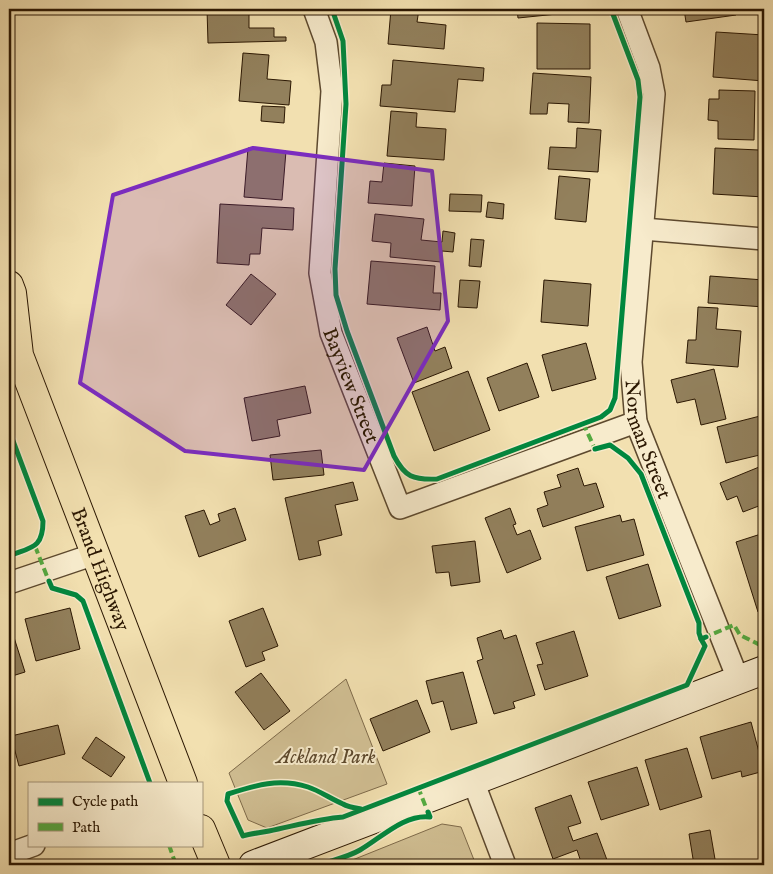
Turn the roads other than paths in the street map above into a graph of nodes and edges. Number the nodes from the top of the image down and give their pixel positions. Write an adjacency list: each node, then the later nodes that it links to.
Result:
1 (314, 9): 7 (street, Bayview Street)
2 (627, 9): 3 (street, Norman Street)
3 (642, 229): 4 (street); 7 (street, Norman Street)
4 (764, 239)
5 (9, 285): 6 (highway, Brand Highway)
6 (14, 348): 8 (highway, Brand Highway)
7 (636, 422): 11 (street, Norman Street)
8 (95, 554): 9 (street); 13 (highway, Brand Highway)
9 (9, 583)
10 (764, 670): 11 (main road)
11 (738, 679): 12 (main road)
12 (473, 781): 18 (main road); 19 (street)
13 (184, 782)
14 (202, 831): 17 (highway)
15 (31, 846): 16 (street)
16 (9, 854)
17 (216, 865)
18 (253, 865)
19 (505, 865)

